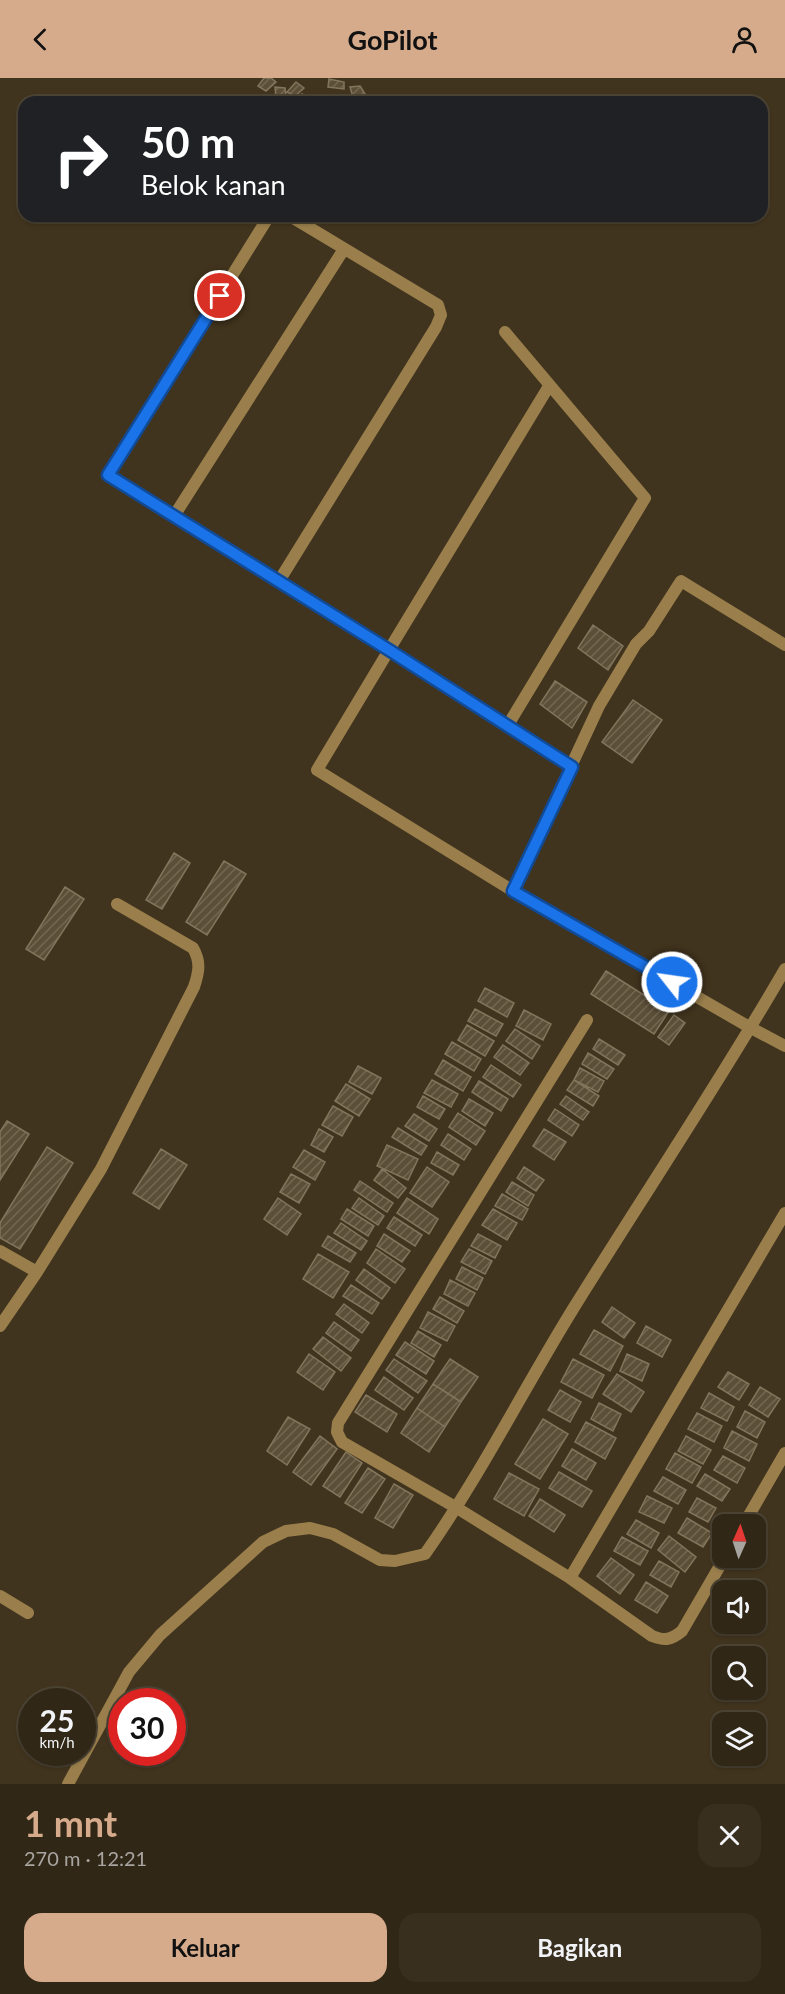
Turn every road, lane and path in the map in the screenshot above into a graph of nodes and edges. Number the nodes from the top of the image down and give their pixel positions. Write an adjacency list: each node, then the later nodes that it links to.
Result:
1 (265, 222): 6 (street)
2 (300, 222): 3 (street)
3 (345, 249): 6 (street); 7 (street)
4 (504, 332): 5 (street)
5 (549, 386): 9 (street); 10 (street)
6 (174, 516): 7 (street)
7 (279, 581): 9 (street)
8 (785, 645): 11 (street)
9 (389, 650): 10 (street); 12 (street)
10 (508, 725): 11 (street)
11 (572, 767): 12 (street)
12 (513, 891): 16 (street)
13 (117, 904): 20 (street)
14 (785, 969): 16 (street)
15 (587, 1020): 23 (street)
16 (751, 1028): 17 (street); 23 (street)
17 (785, 1046)
18 (785, 1213): 26 (street)
19 (0, 1251): 20 (street)
20 (38, 1272): 21 (street)
21 (0, 1326)
22 (785, 1453): 24 (street)
23 (457, 1508): 26 (street); 29 (street)
24 (750, 1514)
25 (719, 1568): 26 (street)
26 (570, 1578)
27 (0, 1596): 28 (street)
28 (28, 1613)
29 (68, 1784)

